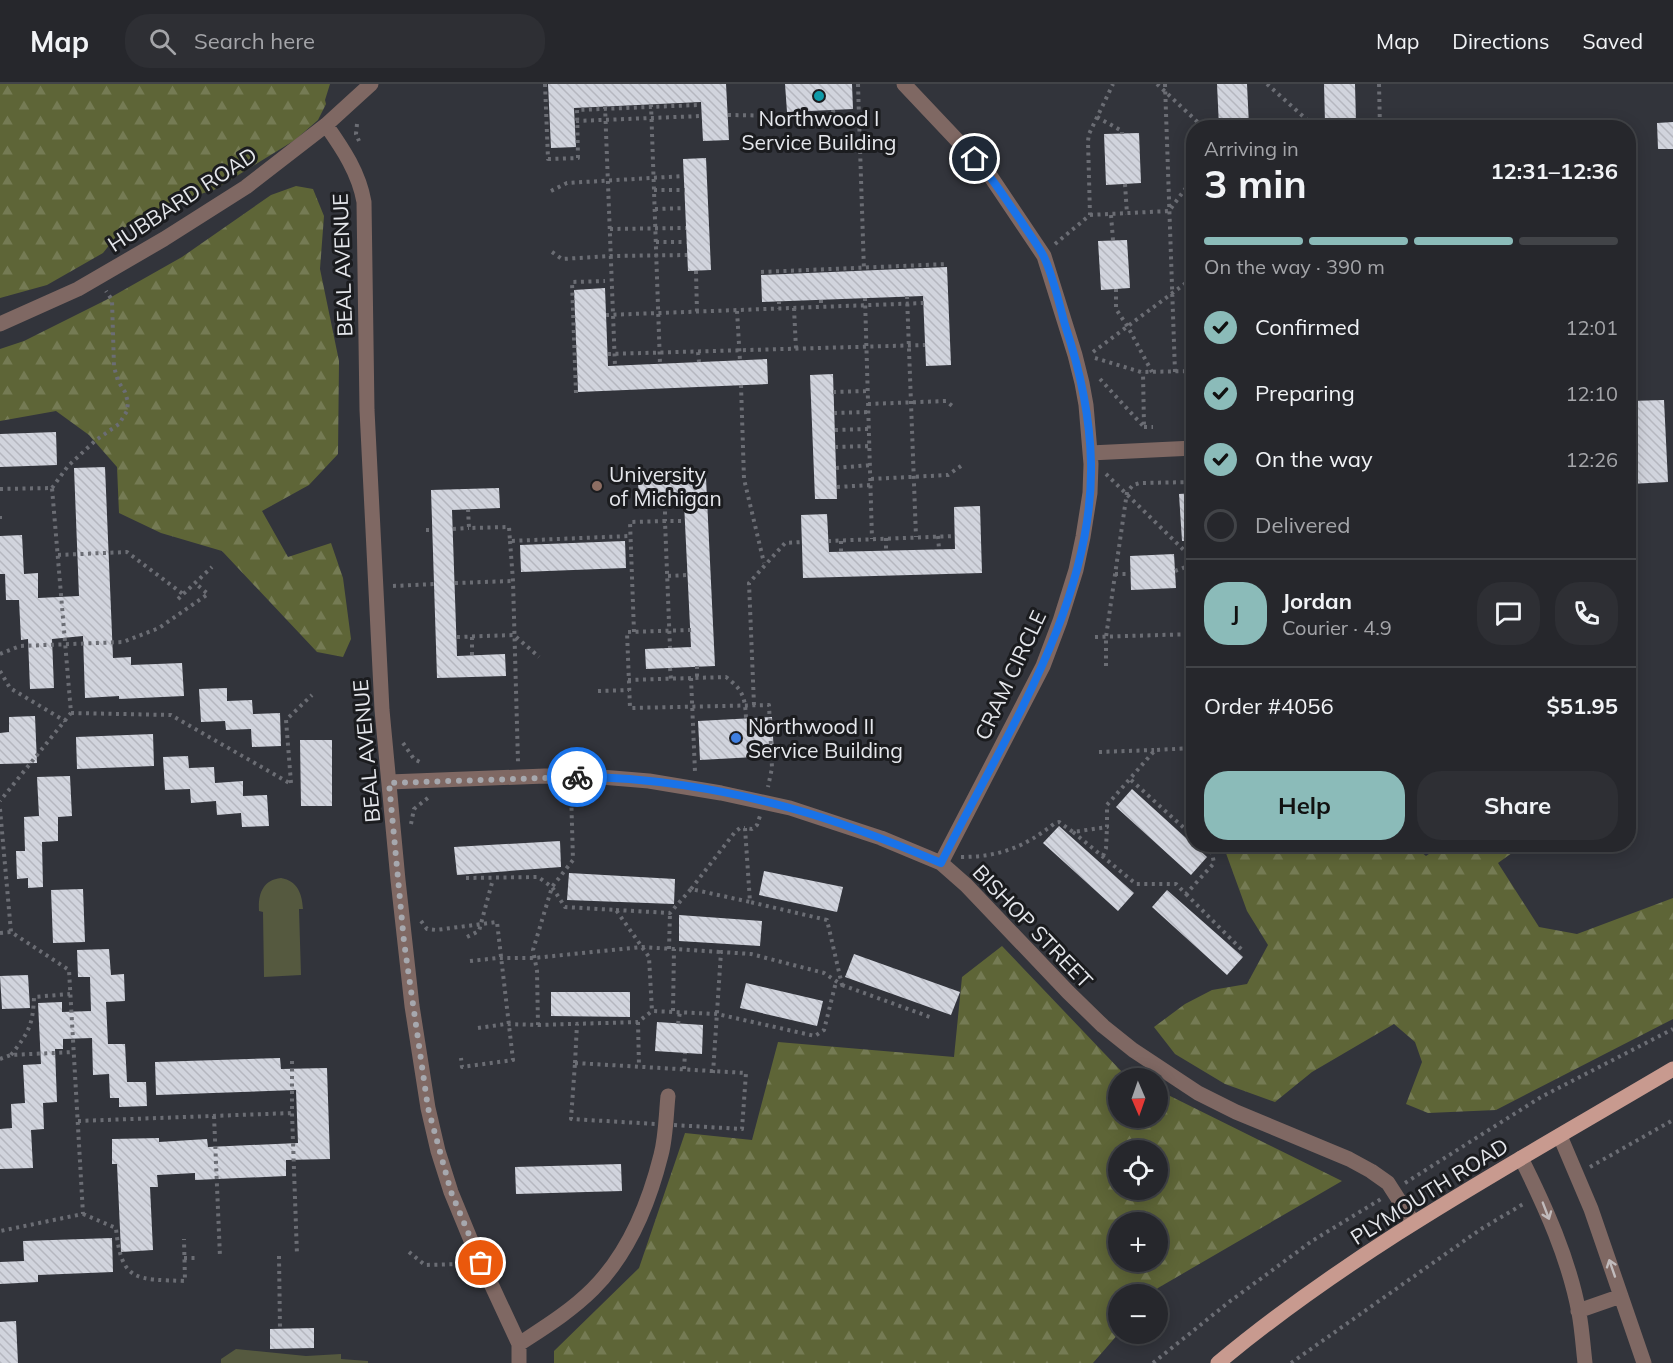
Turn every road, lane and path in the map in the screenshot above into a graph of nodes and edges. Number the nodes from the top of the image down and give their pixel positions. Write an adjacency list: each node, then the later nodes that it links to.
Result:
1 (370, 84): 27 (street, HUBBARD ROAD)
2 (545, 84): 25 (path)
3 (858, 84): 17 (path)
4 (904, 84): 54 (street, CRAM CIRCLE)
5 (1113, 84): 18 (path)
6 (1157, 84): 10 (path)
7 (1165, 84): 10 (path)
8 (1267, 84): 23 (path)
9 (1379, 84): 24 (path)
10 (1165, 92): 22 (path); 40 (path)
11 (698, 105): 12 (path)
12 (651, 106): 13 (path); 19 (path)
13 (605, 107): 21 (path); 25 (path)
14 (833, 110): 20 (path)
15 (728, 115): 20 (path)
16 (701, 116): 19 (path)
17 (859, 117): 20 (path); 56 (path)
18 (1097, 117): 28 (path); 43 (path)
19 (652, 118): 21 (path); 31 (path)
20 (834, 118)
21 (606, 120): 25 (path); 32 (path)
22 (1195, 120)
23 (1307, 120)
24 (1380, 120)
25 (576, 121)
26 (357, 124): 29 (path)
27 (326, 125): 79 (street, HUBBARD ROAD); 214 (street, BEAL AVENUE)
28 (1122, 134)
29 (363, 150)
30 (684, 176): 31 (path)
31 (654, 178): 32 (path); 35 (path)
32 (608, 180): 37 (path); 46 (path)
33 (1125, 184): 42 (path)
34 (1186, 188): 40 (path)
35 (654, 190): 36 (path); 39 (path)
36 (685, 190)
37 (551, 191)
38 (685, 208): 39 (path)
39 (655, 209): 44 (path)
40 (1169, 211): 42 (path); 63 (path)
41 (1111, 214): 42 (path); 43 (path); 47 (path)
42 (1127, 214)
43 (1090, 215): 54 (path)
44 (656, 228): 45 (path); 46 (path); 48 (path)
45 (686, 228)
46 (610, 229): 53 (path)
47 (1113, 240)
48 (656, 242): 49 (path); 51 (path)
49 (687, 242)
50 (552, 252): 53 (path)
51 (657, 255): 52 (path); 53 (path); 76 (path)
52 (687, 255)
53 (611, 256): 78 (path)
54 (1044, 256): 117 (street, CRAM CIRCLE)
55 (947, 264): 56 (path)
56 (863, 269): 58 (path)
57 (696, 271): 75 (path)
58 (761, 272)
59 (605, 281): 104 (path)
60 (1186, 283): 63 (path)
61 (104, 288): 126 (path)
62 (1116, 289): 80 (path)
63 (1172, 293): 80 (path); 99 (path)
64 (907, 296): 69 (path)
65 (865, 298): 70 (path)
66 (821, 300): 71 (path)
67 (779, 301): 73 (path)
68 (924, 303): 69 (path)
69 (907, 304): 70 (path); 81 (path)
70 (865, 306): 71 (path); 83 (path)
71 (821, 307): 72 (path)
72 (794, 308): 73 (path); 84 (path)
73 (779, 309): 75 (path)
74 (737, 311): 85 (path)
75 (697, 312): 76 (path)
76 (659, 313): 78 (path); 88 (path)
77 (606, 315): 78 (path)
78 (613, 315): 90 (path)
79 (0, 324)
80 (1128, 327): 87 (path); 98 (path)
81 (909, 345): 82 (path); 83 (path); 105 (path)
82 (925, 345)
83 (866, 346): 84 (path); 102 (path)
84 (796, 349): 85 (path)
85 (739, 351): 86 (path); 92 (path)
86 (698, 352): 88 (path); 93 (path)
87 (1093, 352)
88 (660, 353): 90 (path); 94 (path)
89 (608, 354): 90 (path)
90 (615, 354): 95 (path)
91 (1095, 358): 97 (path)
92 (740, 361)
93 (699, 362)
94 (660, 364)
95 (615, 366)
96 (1186, 371): 99 (path)
97 (1143, 372): 98 (path); 111 (path)
98 (1152, 372): 99 (path)
99 (1175, 372)
100 (1100, 379): 111 (path)
101 (741, 385): 154 (path)
102 (868, 391): 103 (path); 106 (path)
103 (833, 392)
104 (576, 393)
105 (910, 402): 106 (path); 107 (path); 121 (path)
106 (868, 404): 108 (path)
107 (955, 408)
108 (869, 412): 109 (path); 112 (path)
109 (834, 413)
110 (1154, 427): 111 (path)
111 (1144, 428)
112 (869, 429): 113 (path); 114 (path)
113 (835, 430)
114 (870, 446): 115 (path); 118 (path)
115 (835, 447)
116 (1186, 449): 117 (street)
117 (1090, 458): 128 (path); 229 (street, CRAM CIRCLE)
118 (871, 465): 120 (path); 122 (path)
119 (961, 466): 121 (path)
120 (836, 468)
121 (913, 477): 122 (path); 142 (path)
122 (871, 479): 124 (path)
123 (1186, 482): 128 (path)
124 (871, 485): 125 (path); 144 (path)
125 (837, 487)
126 (52, 488): 127 (path); 153 (path)
127 (0, 489)
128 (1127, 492): 152 (path); 158 (path)
129 (664, 504): 132 (path)
130 (468, 509): 135 (path)
131 (0, 516): 134 (path)
132 (665, 521): 133 (path); 139 (path); 162 (path)
133 (685, 521)
134 (0, 523)
135 (469, 528): 136 (path); 145 (path)
136 (453, 529)
137 (426, 530): 138 (path)
138 (432, 530)
139 (630, 536): 145 (path); 173 (path)
140 (938, 536): 141 (path); 142 (path); 149 (path)
141 (955, 536)
142 (916, 537): 143 (path)
143 (886, 538): 144 (path); 150 (path)
144 (872, 539): 147 (path)
145 (510, 541): 163 (path)
146 (828, 541): 147 (path)
147 (841, 541): 151 (path)
148 (802, 542): 154 (path)
149 (939, 549)
150 (886, 551)
151 (842, 552)
152 (1186, 552)
153 (58, 555): 168 (path); 180 (path)
154 (764, 564): 197 (path)
155 (212, 567): 164 (path)
156 (1186, 567): 157 (path)
157 (1175, 571)
158 (1115, 574): 159 (path); 179 (path)
159 (1131, 574)
160 (392, 575): 167 (path)
161 (688, 575): 162 (path)
162 (667, 576): 172 (path)
163 (513, 581): 165 (path); 175 (path)
164 (195, 583): 168 (path); 180 (path)
165 (455, 583)
166 (434, 584): 167 (path)
167 (393, 586): 169 (path)
168 (183, 594): 170 (path)
169 (393, 597)
170 (178, 599)
171 (691, 630): 172 (path)
172 (669, 631): 173 (path); 181 (path)
173 (634, 632): 192 (path)
174 (1186, 634): 179 (path)
175 (514, 635): 177 (path); 184 (path); 208 (path)
176 (457, 637): 177 (path)
177 (472, 637): 183 (path)
178 (1095, 637): 179 (path)
179 (1106, 637): 186 (path)
180 (65, 645): 182 (path); 199 (path)
181 (670, 648)
182 (0, 654)
183 (472, 655)
184 (539, 657)
185 (697, 666): 190 (path)
186 (1106, 666)
187 (670, 668): 191 (path)
188 (0, 672): 201 (path)
189 (691, 678): 190 (path); 191 (path); 198 (path)
190 (697, 678): 196 (path)
191 (671, 679): 192 (path)
192 (628, 680): 193 (path)
193 (629, 690): 194 (path); 198 (path)
194 (598, 691)
195 (312, 695): 199 (path)
196 (746, 705): 197 (path); 198 (path); 200 (path)
197 (754, 705): 215 (path)
198 (692, 707): 211 (path)
199 (71, 713): 201 (path)
200 (746, 718)
201 (64, 721): 218 (path)
202 (403, 737): 209 (path)
203 (1186, 748): 204 (path)
204 (1155, 750): 205 (path); 213 (path)
205 (1099, 752)
206 (525, 763): 208 (path)
207 (507, 764): 208 (path)
208 (518, 764)
209 (430, 767)
210 (684, 771): 211 (path)
211 (694, 772): 212 (path)
212 (705, 774)
213 (1131, 780): 221 (path); 223 (path)
214 (389, 783): 229 (street, BISHOP STREET); 302 (street, BEAL AVENUE)
215 (757, 786)
216 (560, 792): 232 (path)
217 (436, 796): 224 (path)
218 (0, 801)
219 (0, 809): 241 (path)
220 (762, 810): 222 (path)
221 (1107, 827): 225 (path); 228 (path)
222 (745, 828): 233 (path); 235 (path)
223 (1186, 830)
224 (412, 832)
225 (1073, 832): 227 (path); 228 (path)
226 (1210, 852): 234 (path)
227 (961, 857)
228 (1103, 857): 234 (path)
229 (941, 863): 286 (street, BISHOP STREET)
230 (466, 878): 231 (path)
231 (493, 879): 232 (path); 239 (path)
232 (552, 886): 236 (path); 250 (path)
233 (691, 890): 235 (path); 237 (path)
234 (1186, 894): 247 (path)
235 (750, 902): 253 (path)
236 (616, 910): 237 (path); 245 (path)
237 (670, 913): 246 (path)
238 (420, 915): 240 (path)
239 (481, 924): 240 (path); 244 (path); 249 (path)
240 (422, 925): 243 (path)
241 (11, 932): 242 (path); 254 (path)
242 (0, 933)
243 (423, 934)
244 (467, 937)
245 (642, 947): 246 (path); 250 (path); 255 (path)
246 (671, 949): 248 (path); 256 (path)
247 (1242, 950)
248 (722, 952): 252 (path); 258 (path)
249 (501, 958): 250 (path); 251 (path); 264 (path)
250 (534, 958): 261 (path)
251 (470, 962)
252 (836, 982): 253 (path); 258 (path)
253 (842, 985): 259 (path)
254 (70, 994): 267 (path); 269 (path)
255 (652, 1011): 256 (path); 260 (path)
256 (673, 1011): 257 (path)
257 (680, 1012): 258 (path); 263 (path)
258 (717, 1014): 277 (path)
259 (930, 1017)
260 (638, 1022): 262 (path); 274 (path)
261 (538, 1024): 262 (path); 264 (path)
262 (577, 1024): 273 (path)
263 (678, 1024)
264 (509, 1025): 265 (path); 270 (path)
265 (478, 1028)
266 (1673, 1029): 286 (path)
267 (74, 1052): 269 (path); 282 (path)
268 (685, 1053): 275 (path)
269 (10, 1055): 271 (path)
270 (461, 1058)
271 (0, 1060)
272 (292, 1061): 279 (path)
273 (575, 1063)
274 (639, 1067)
275 (684, 1069)
276 (1673, 1069): 283 (main road, PLYMOUTH ROAD)
277 (713, 1074)
278 (668, 1096): 302 (street)
279 (292, 1113): 280 (path); 294 (path)
280 (214, 1116): 282 (path); 295 (path)
281 (1673, 1120): 285 (path)
282 (78, 1121): 288 (path)
283 (1560, 1136): 284 (main road, PLYMOUTH ROAD); 285 (street)
284 (1521, 1158): 287 (street); 289 (main road, PLYMOUTH ROAD)
285 (1577, 1174): 299 (street, one-way to 285)
286 (1394, 1191): 289 (street, BISHOP STREET); 304 (path)
287 (1539, 1195): 300 (street, one-way to 300); 306 (path)
288 (83, 1214): 290 (path); 296 (path)
289 (1413, 1222): 305 (main road, PLYMOUTH ROAD)
290 (0, 1231)
291 (184, 1239): 296 (path)
292 (409, 1252): 298 (path)
293 (279, 1256): 301 (path)
294 (297, 1256)
295 (220, 1257)
296 (184, 1258): 297 (path)
297 (195, 1258)
298 (467, 1268)
299 (1621, 1296): 300 (street); 308 (street)
300 (1578, 1311): 307 (street)
301 (280, 1329)
302 (519, 1344): 303 (street, BEAL AVENUE)
303 (518, 1362)
304 (1153, 1363)
305 (1218, 1363)
306 (1291, 1363)
307 (1585, 1363)
308 (1644, 1363)

